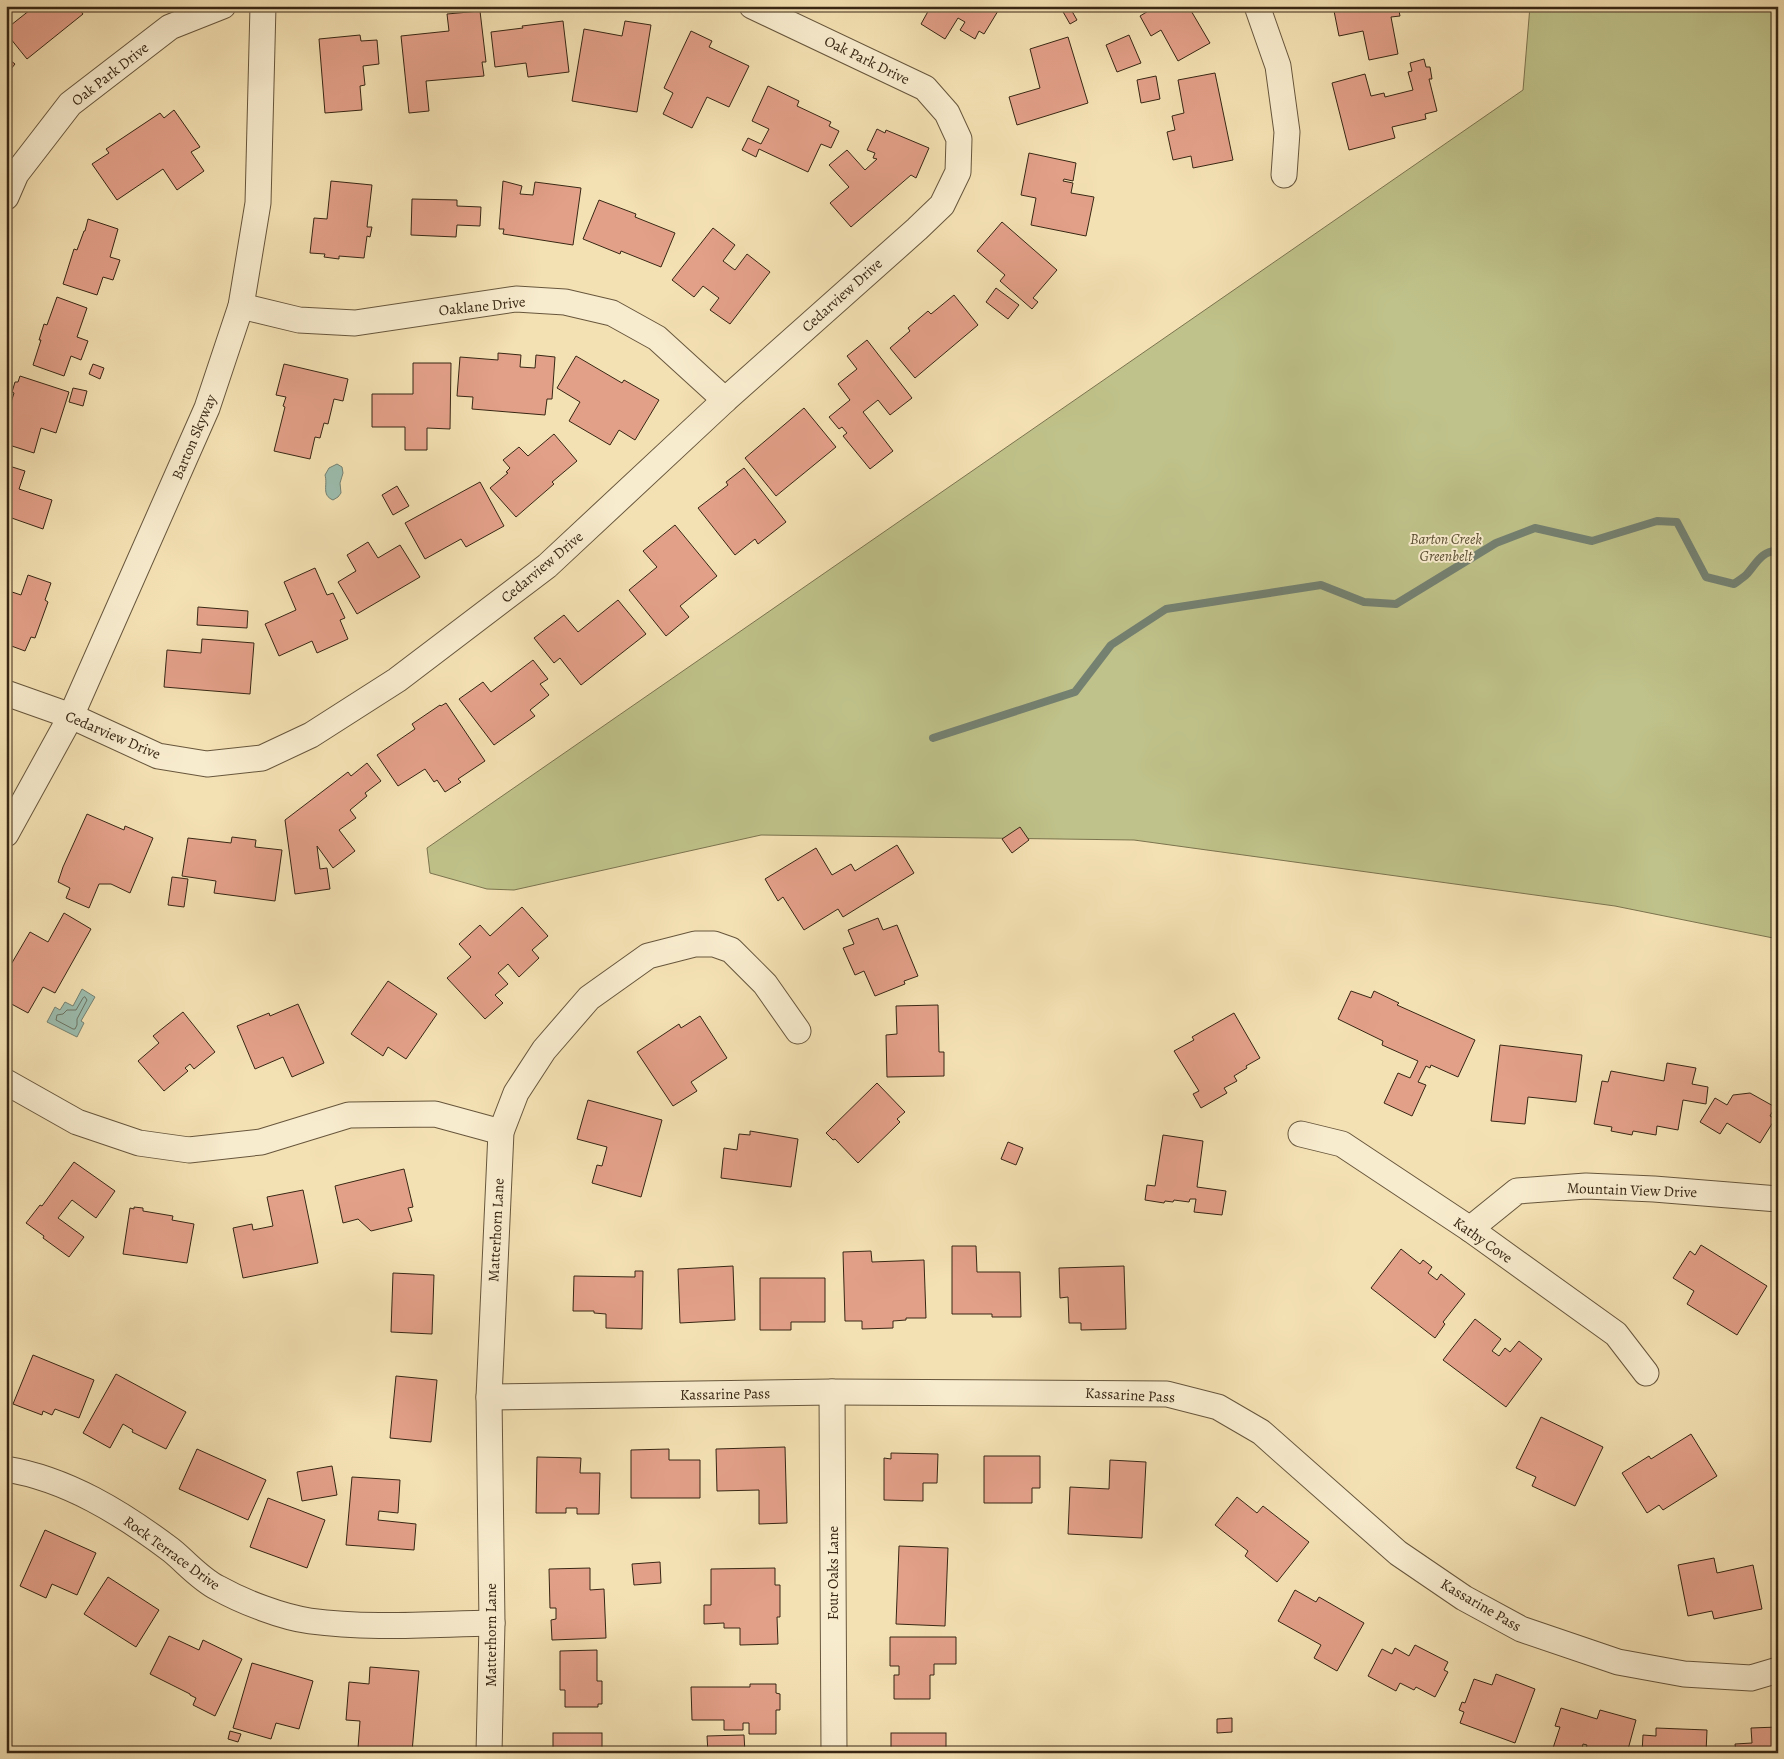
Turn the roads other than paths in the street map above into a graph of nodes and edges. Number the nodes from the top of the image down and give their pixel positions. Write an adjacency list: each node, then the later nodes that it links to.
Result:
1 (223, 6): 7 (street, Oak Park Drive)
2 (263, 6): 8 (street, Barton Skyway)
3 (752, 6): 5 (street, Oak Park Drive)
4 (1257, 6): 6 (street)
5 (959, 139): 9 (street, Cedarview Drive)
6 (1284, 175)
7 (6, 197)
8 (241, 306): 9 (street, Oaklane Drive); 11 (street, Barton Skyway)
9 (725, 400): 11 (street, Cedarview Drive)
10 (6, 693): 11 (street, Cedarview Drive)
11 (71, 716): 12 (street, Barton Skyway)
12 (6, 834)
13 (798, 1031): 15 (street, Matterhorn Lane)
14 (6, 1082): 15 (street)
15 (501, 1132): 21 (street, Matterhorn Lane)
16 (1301, 1134): 18 (street, Kathy Cove)
17 (1778, 1199): 18 (street, Mountain View Drive)
18 (1470, 1229): 19 (street, Kathy Cove)
19 (1646, 1373)
20 (832, 1392): 21 (street, Kassarine Pass); 24 (street, Kassarine Pass); 26 (street, Four Oaks Lane)
21 (489, 1397): 23 (street, Matterhorn Lane)
22 (6, 1469): 23 (street, Rock Terrace Drive)
23 (492, 1623): 25 (street, Matterhorn Lane)
24 (1778, 1670)
25 (489, 1753)
26 (834, 1753)

